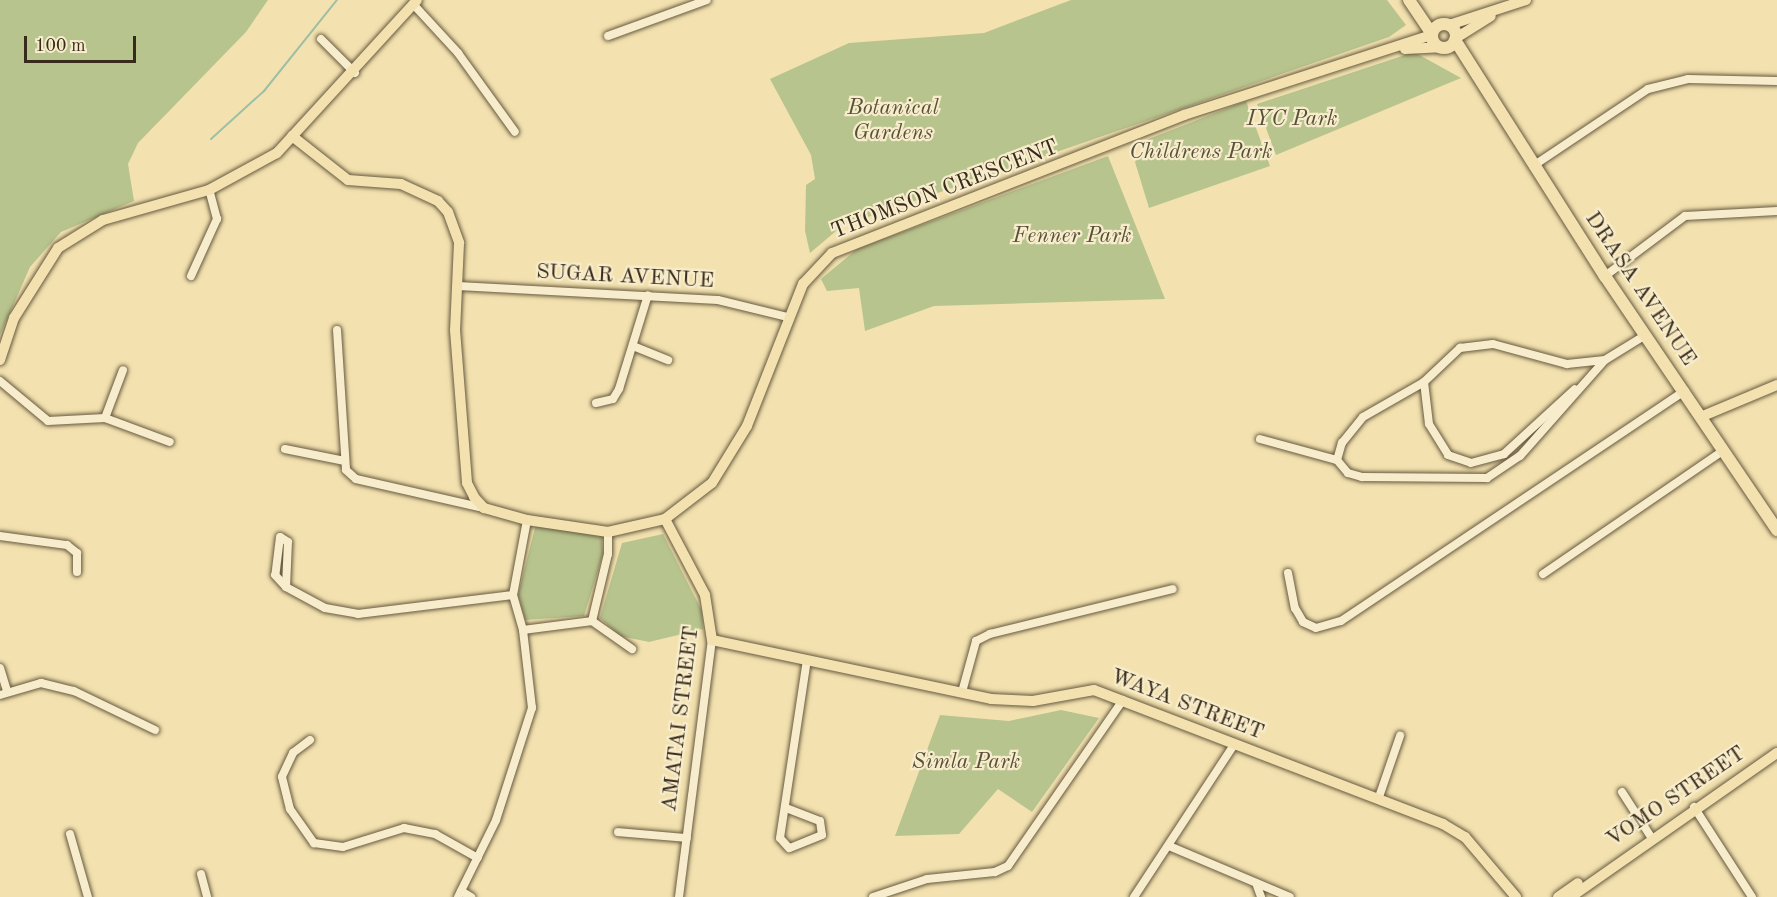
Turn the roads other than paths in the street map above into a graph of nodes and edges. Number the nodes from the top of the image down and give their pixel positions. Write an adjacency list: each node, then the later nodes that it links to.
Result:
1 (707, 0): 8 (street)
2 (1410, 0): 6 (highway); 7 (highway)
3 (1526, 0): 5 (main road)
4 (415, 2): 14 (main road); 16 (street)
5 (1505, 9): 6 (main road); 10 (main road)
6 (1445, 24): 7 (highway); 10 (highway, DRASA AVENUE)
7 (1431, 34): 11 (highway, DRASA AVENUE); 12 (main road, THOMSON CRESCENT)
8 (609, 36)
9 (321, 39): 14 (street)
10 (1455, 39): 11 (highway); 13 (highway, DRASA AVENUE)
11 (1441, 48): 12 (main road, THOMSON CRESCENT); 13 (highway, DRASA AVENUE)
12 (1396, 50): 25 (main road, THOMSON CRESCENT)
13 (1473, 69): 18 (highway, DRASA AVENUE)
14 (355, 73): 17 (main road)
15 (1777, 81): 18 (street)
16 (515, 132)
17 (292, 136): 19 (main road); 23 (main road)
18 (1533, 166): 22 (highway, DRASA AVENUE)
19 (209, 190): 21 (street); 29 (main road)
20 (1777, 211): 22 (street)
21 (191, 276)
22 (1605, 276): 27 (highway, DRASA AVENUE)
23 (458, 286): 24 (street, SUGAR AVENUE); 47 (main road)
24 (648, 295): 25 (street, SUGAR AVENUE); 28 (street)
25 (787, 317): 48 (main road, THOMSON CRESCENT)
26 (337, 330): 46 (street)
27 (1644, 336): 31 (street); 37 (highway, DRASA AVENUE)
28 (633, 346): 30 (street); 38 (street)
29 (0, 360)
30 (668, 360)
31 (1605, 360): 34 (street); 36 (street)
32 (123, 370): 40 (street)
33 (0, 381): 40 (street)
34 (1424, 382): 36 (street); 45 (street)
35 (1777, 385): 39 (main road)
36 (1575, 389): 45 (street)
37 (1684, 391): 39 (highway, DRASA AVENUE); 54 (street)
38 (596, 403)
39 (1703, 416): 44 (highway, DRASA AVENUE)
40 (105, 418): 42 (street)
41 (1260, 439): 45 (street)
42 (170, 442)
43 (285, 449): 46 (street)
44 (1724, 450): 50 (highway, DRASA AVENUE); 55 (street)
45 (1337, 460)
46 (345, 461): 47 (street)
47 (484, 508): 49 (main road, THOMSON CRESCENT)
48 (665, 519): 51 (main road, THOMSON CRESCENT); 61 (main road, AMATAI STREET)
49 (527, 520): 51 (main road, THOMSON CRESCENT); 58 (street)
50 (1777, 530)
51 (608, 532): 59 (street)
52 (0, 536): 53 (street)
53 (77, 572)
54 (1288, 573)
55 (1543, 574)
56 (286, 587): 56 (street); 58 (street)
57 (1173, 589): 65 (street)
58 (513, 595): 60 (street)
59 (592, 621): 60 (street); 62 (street)
60 (523, 630): 82 (street)
61 (712, 640): 63 (main road, WAYA STREET); 80 (street, AMATAI STREET)
62 (632, 649)
63 (807, 660): 65 (main road, WAYA STREET); 76 (street)
64 (0, 668): 66 (street)
65 (962, 692): 67 (main road, WAYA STREET)
66 (4, 693): 68 (street)
67 (1124, 700): 71 (main road, WAYA STREET); 92 (street)
68 (154, 730)
69 (1400, 736): 74 (street)
70 (310, 740): 82 (street)
71 (1234, 745): 74 (main road, WAYA STREET); 81 (street)
72 (1777, 753): 75 (main road, VOMO STREET)
73 (1622, 792): 79 (street)
74 (1379, 797): 87 (main road, WAYA STREET)
75 (1694, 807): 79 (main road, VOMO STREET); 98 (street)
76 (786, 808): 76 (street)
77 (618, 832): 80 (street)
78 (70, 834): 88 (street)
79 (1651, 837): 84 (main road, VOMO STREET)
80 (687, 838): 91 (street, AMATAI STREET)
81 (1168, 846): 85 (street); 93 (street)
82 (478, 858): 86 (street)
83 (201, 874): 89 (street)
84 (1598, 874): 96 (main road, VOMO STREET); 97 (main road, VOMO STREET)
85 (1256, 883): 94 (street); 95 (street)
86 (459, 894): 90 (street)
87 (1512, 894)
88 (88, 897)
89 (207, 897)
90 (471, 897)
91 (680, 897)
92 (873, 897)
93 (1134, 897)
94 (1261, 897)
95 (1290, 897)
96 (1558, 897)
97 (1571, 897)
98 (1752, 897)

